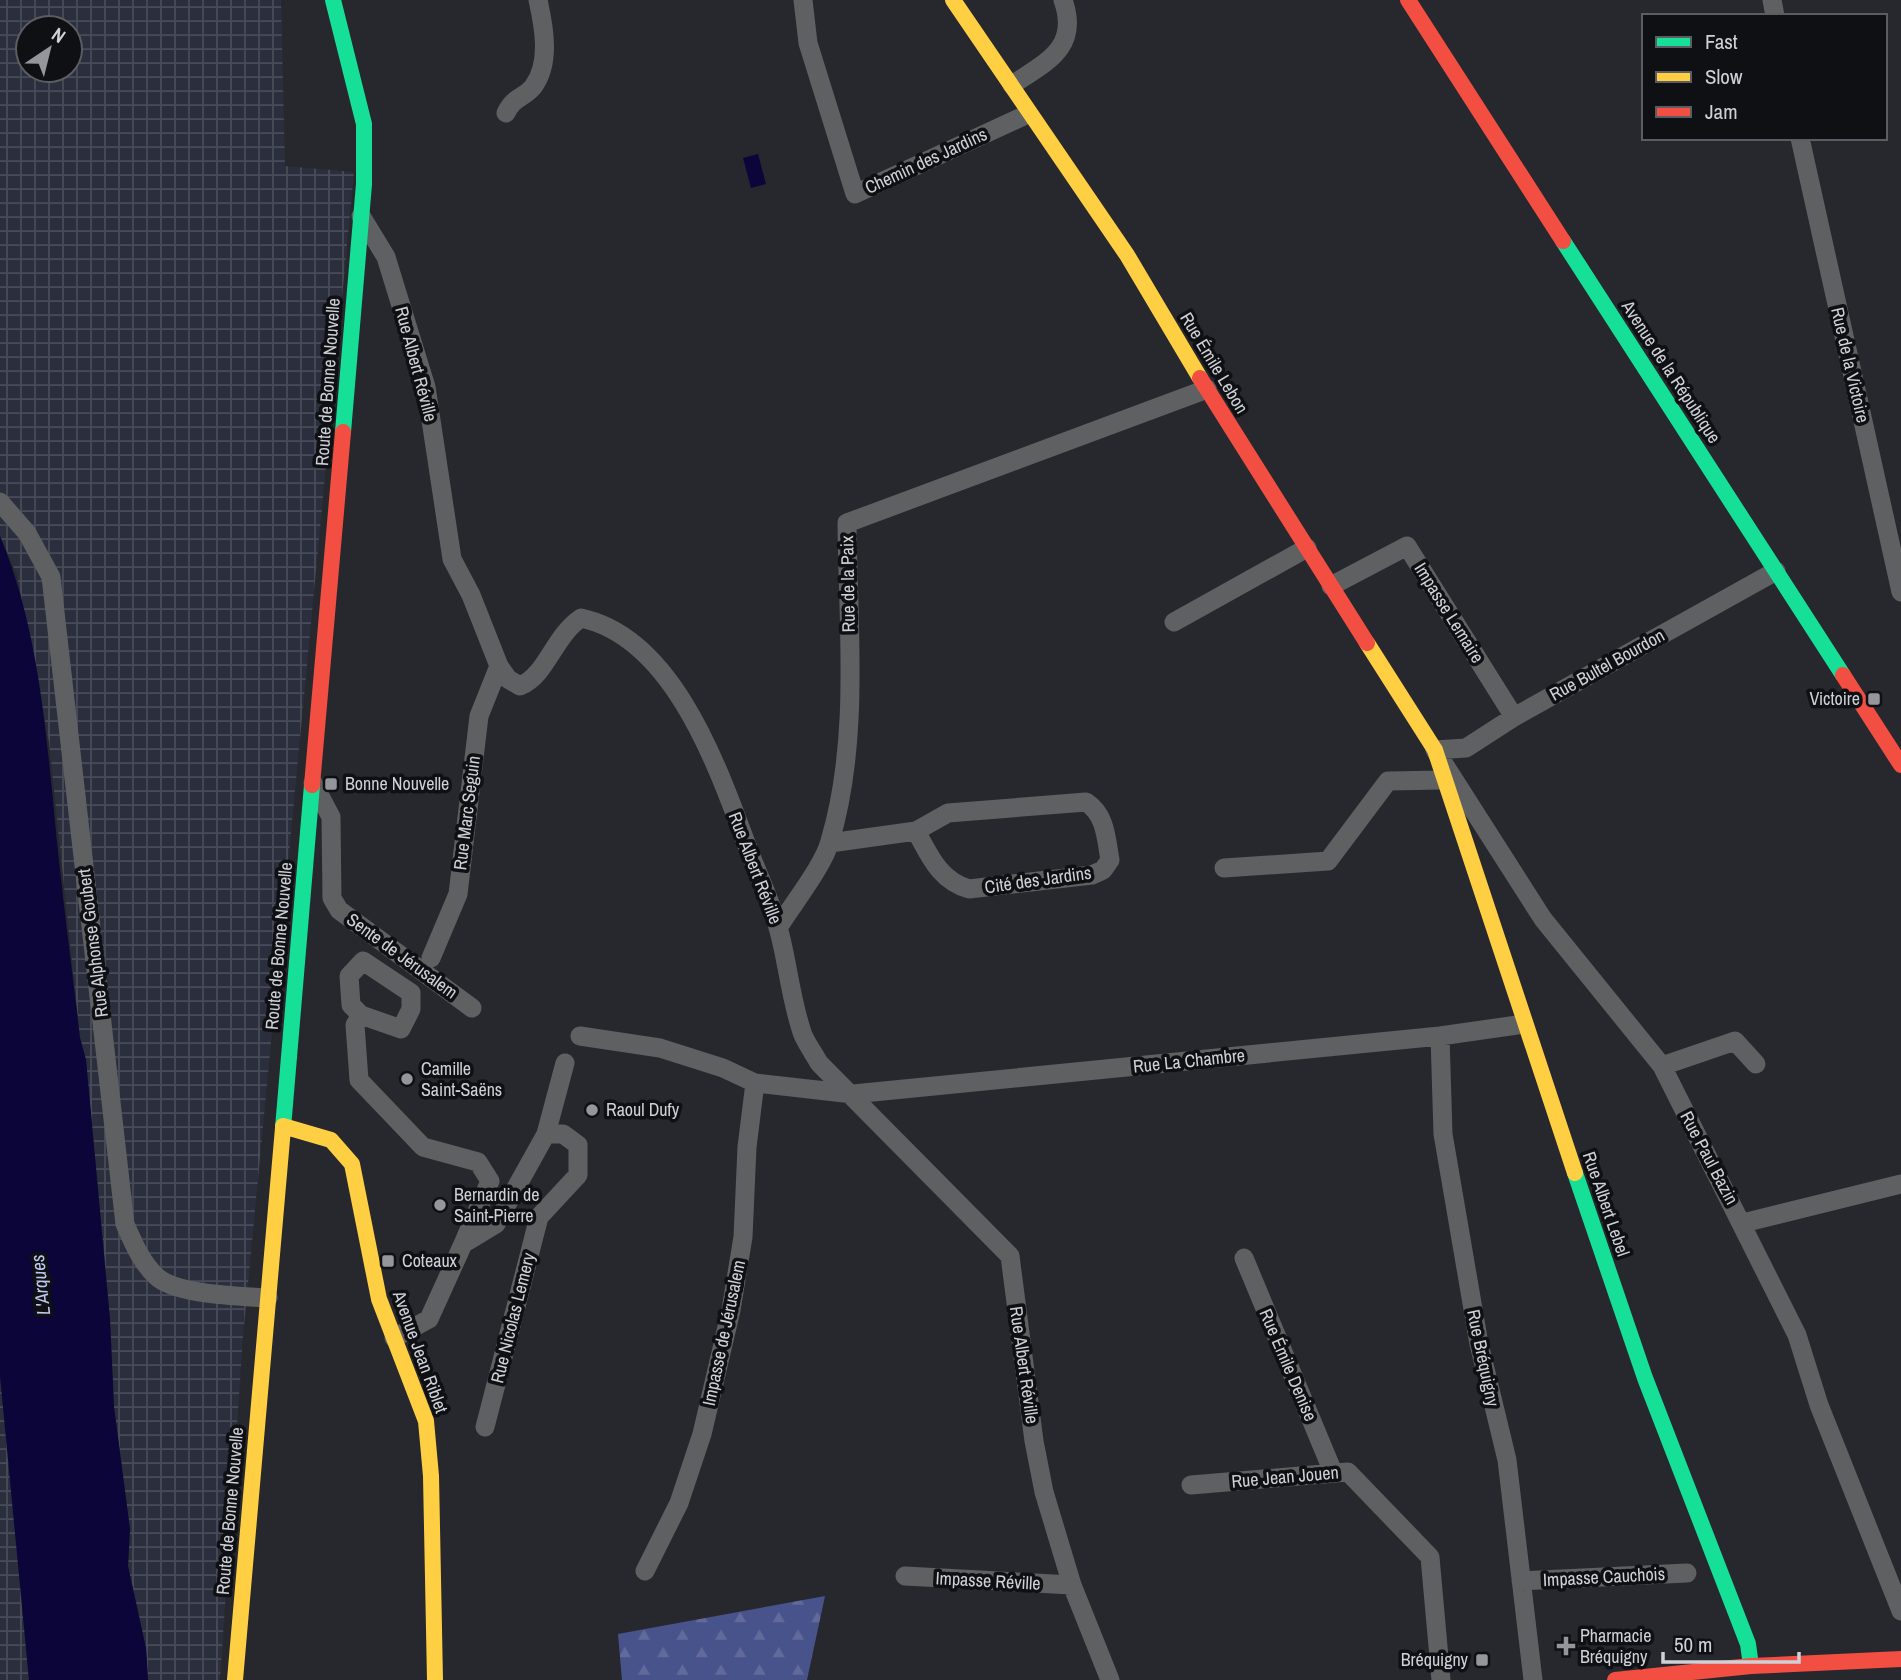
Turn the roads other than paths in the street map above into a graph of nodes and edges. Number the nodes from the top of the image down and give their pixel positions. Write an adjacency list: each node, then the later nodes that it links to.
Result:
1 (333, 0): 11 (street, Route de Bonne Nouvelle)
2 (538, 0): 8 (street)
3 (803, 0): 9 (street, Chemin des Jardins)
4 (953, 0): 7 (street, Rue Émile Lebon)
5 (1063, 0): 7 (street)
6 (1408, 0): 15 (street, Avenue de la République)
7 (1012, 85): 9 (street, Rue Émile Lebon)
8 (506, 114)
9 (1028, 114): 12 (street, Rue Émile Lebon)
10 (1800, 140): 17 (street, Rue de la Victoire)
11 (361, 216): 19 (street, Rue Albert Réville); 24 (street, Route de Bonne Nouvelle)
12 (1207, 388): 14 (street, Rue Émile Lebon); 26 (street, Rue de la Paix)
13 (0, 502): 46 (street, Rue Alphonse Goubert)
14 (1307, 548): 16 (street, Rue Émile Lebon); 18 (street)
15 (1776, 571): 20 (street, Rue Bultel Bourdon); 22 (street, Avenue de la République)
16 (1331, 586): 20 (street, Impasse Lemaire); 21 (street, Rue Émile Lebon)
17 (1901, 592)
18 (1174, 622)
19 (499, 666): 28 (street, Rue Albert Réville); 29 (street, Rue Marc Seguin)
20 (1514, 717): 21 (street, Rue Bultel Bourdon)
21 (1436, 750): 23 (street, Rue Albert Lebel); 37 (street, Rue Paul Bazin)
22 (1901, 765)
23 (1443, 780): 27 (street); 32 (street, Rue Albert Lebel)
24 (312, 782): 30 (street, Sente de Jérusalem); 40 (street, Route de Bonne Nouvelle)
25 (916, 831): 25 (street, Cité des Jardins); 26 (street, Cité des Jardins)
26 (830, 844): 28 (street, Rue de la Paix)
27 (1224, 868)
28 (778, 928): 39 (street, Rue Albert Réville)
29 (431, 958)
30 (472, 1008)
31 (361, 1015): 44 (street)
32 (1524, 1024): 33 (street, Rue La Chambre); 58 (street, Rue Albert Lebel)
33 (1440, 1035): 39 (street, Rue La Chambre); 54 (street, Rue Bréquigny)
34 (580, 1036): 38 (street)
35 (565, 1063): 41 (street)
36 (1756, 1064): 37 (street)
37 (1662, 1066): 43 (street, Rue Paul Bazin)
38 (755, 1083): 39 (street); 51 (street, Impasse de Jérusalem)
39 (853, 1094): 55 (street, Rue Albert Réville)
40 (283, 1126): 46 (street, Route de Bonne Nouvelle); 47 (street, Avenue Jean Riblet)
41 (545, 1134): 44 (street); 48 (street, Rue Nicolas Lemery)
42 (1901, 1184): 43 (street)
43 (1744, 1223): 56 (street, Rue Paul Bazin)
44 (463, 1244): 47 (street)
45 (1244, 1258): 49 (street, Rue Émile Denise)
46 (268, 1298): 60 (street, Route de Bonne Nouvelle)
47 (394, 1338): 61 (street, Avenue Jean Riblet)
48 (485, 1427)
49 (1333, 1472): 50 (street, Rue Jean Jouen); 63 (street, Rue Jean Jouen)
50 (1191, 1485)
51 (645, 1571)
52 (1687, 1573): 54 (street, Impasse Cauchois)
53 (905, 1576): 55 (street, Impasse Réville)
54 (1521, 1581): 64 (street, Rue Bréquigny)
55 (1072, 1585): 62 (street, Rue Albert Réville)
56 (1901, 1611)
57 (1901, 1659): 59 (street)
58 (1751, 1666): 59 (street); 65 (street)
59 (1770, 1673)
60 (235, 1680)
61 (435, 1680)
62 (1110, 1680)
63 (1441, 1680)
64 (1534, 1680)
65 (1615, 1680)

